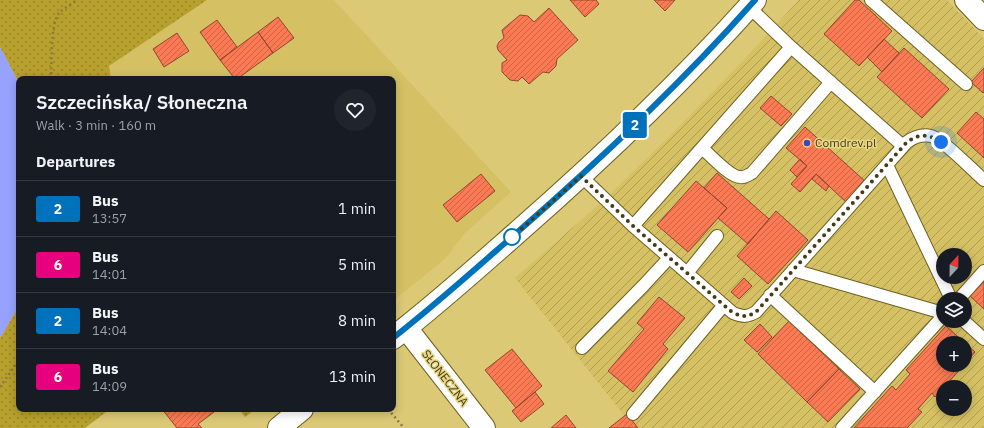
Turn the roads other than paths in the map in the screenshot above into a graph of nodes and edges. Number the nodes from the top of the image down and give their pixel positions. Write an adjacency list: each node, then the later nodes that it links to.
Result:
1 (871, 0): 7 (lane)
2 (966, 0): 4 (street)
3 (752, 4): 5 (lane); 11 (street)
4 (984, 19)
5 (791, 47): 6 (lane); 9 (lane)
6 (831, 82): 8 (lane); 9 (lane)
7 (966, 84)
8 (903, 146): 10 (lane); 12 (lane)
9 (702, 148): 13 (lane)
10 (886, 165): 16 (lane); 19 (lane)
11 (581, 176): 13 (lane); 26 (street)
12 (984, 180)
13 (633, 226): 15 (lane)
14 (717, 236): 18 (lane)
15 (669, 258): 18 (lane); 28 (lane)
16 (793, 270): 21 (lane); 23 (lane)
17 (984, 271): 20 (lane)
18 (687, 273): 22 (lane)
19 (948, 292)
20 (965, 292)
21 (770, 295): 22 (lane); 29 (lane)
22 (724, 305): 31 (lane)
23 (936, 313)
24 (936, 323): 29 (lane)
25 (972, 328): 27 (lane)
26 (399, 333): 33 (street, SŁONECZNA)
27 (984, 338)
28 (582, 348)
29 (875, 392): 34 (lane)
30 (298, 412): 32 (street)
31 (633, 414)
32 (279, 428)
33 (484, 428)
34 (842, 428)

